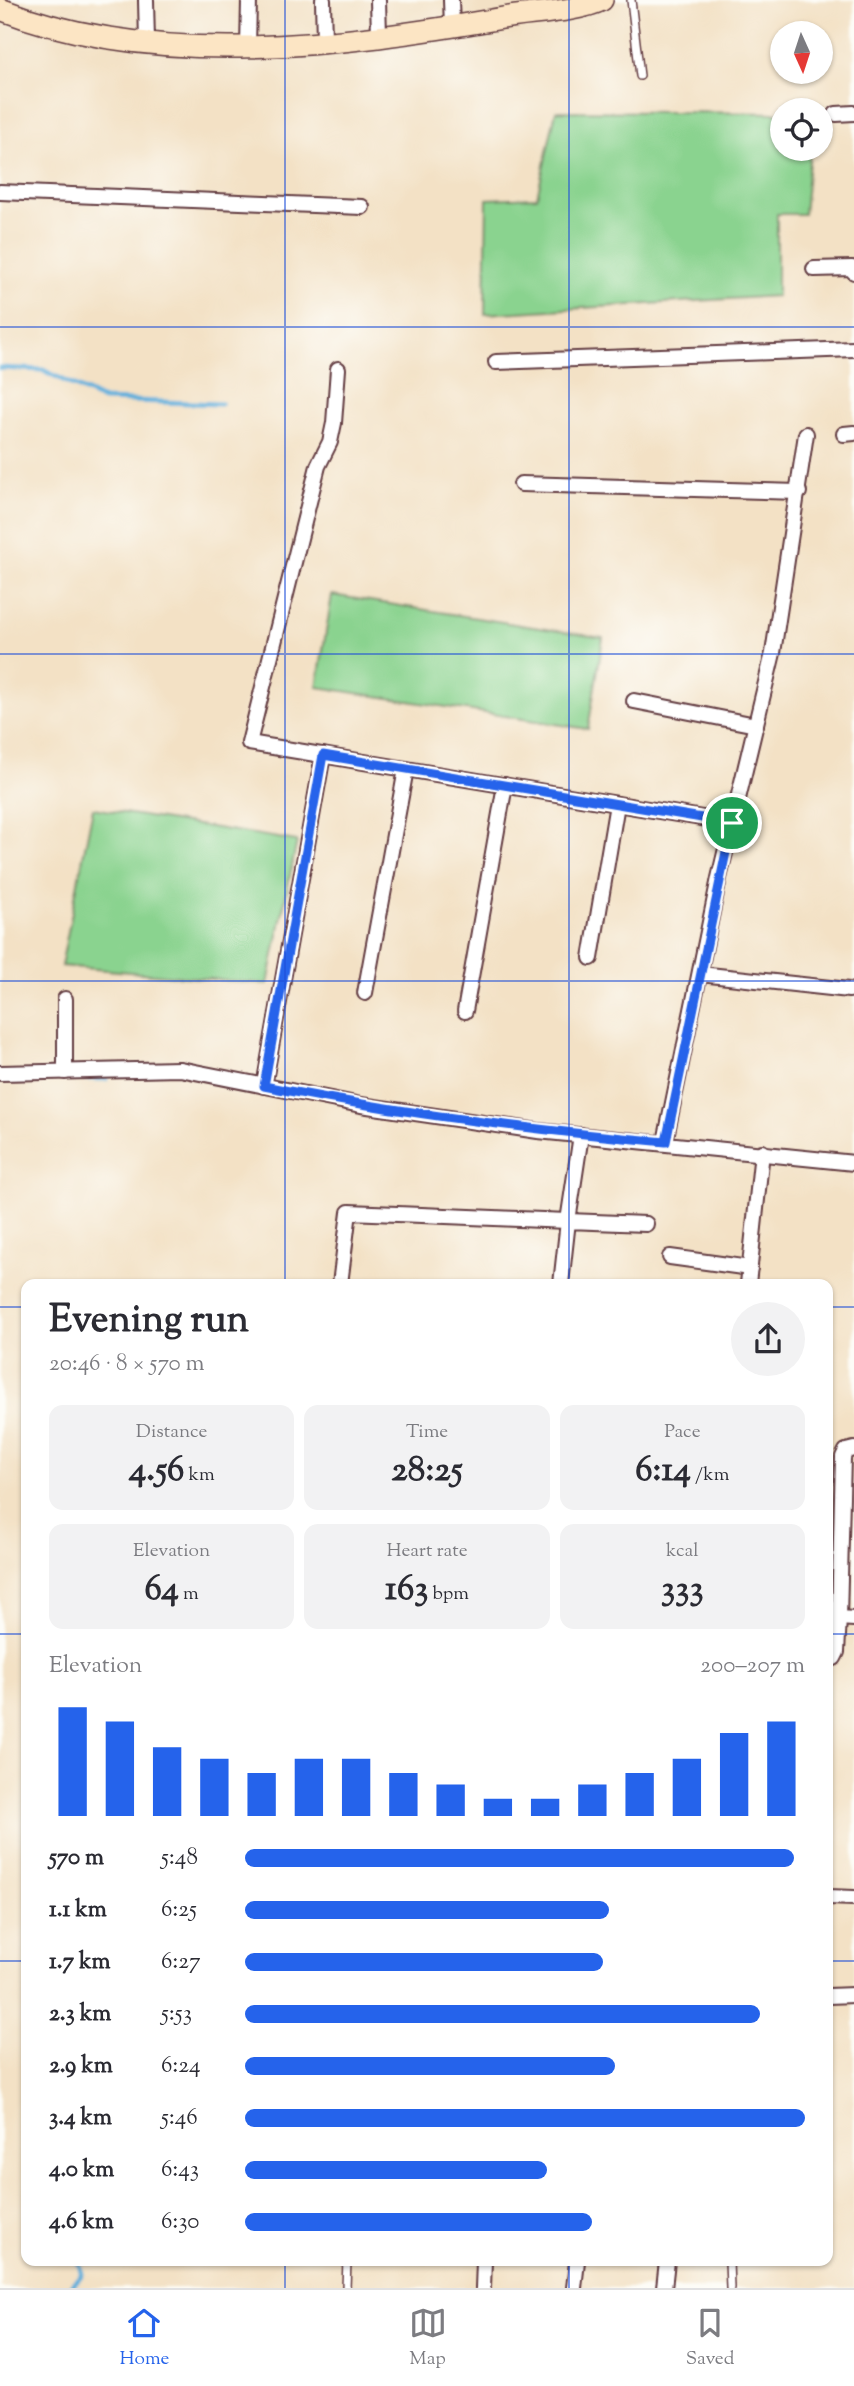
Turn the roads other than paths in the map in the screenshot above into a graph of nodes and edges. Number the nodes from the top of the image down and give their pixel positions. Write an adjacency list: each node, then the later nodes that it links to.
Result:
1 (146, 0): 14 (street)
2 (249, 0): 15 (street)
3 (323, 0): 13 (street)
4 (378, 0): 12 (street)
5 (451, 0): 11 (street)
6 (602, 0): 8 (main road)
7 (631, 0): 16 (lane)
8 (573, 3): 9 (main road)
9 (512, 8): 11 (main road)
10 (0, 9): 14 (main road)
11 (452, 27): 12 (main road)
12 (379, 35): 13 (main road)
13 (324, 41): 15 (main road)
14 (147, 42): 15 (main road)
15 (248, 48)
16 (640, 76)
17 (854, 113): 18 (street)
18 (836, 114)
19 (0, 192): 20 (street)
20 (362, 207)
21 (814, 268): 22 (street)
22 (854, 272)
23 (854, 349): 24 (street)
24 (496, 362)
25 (338, 369): 31 (street)
26 (806, 434): 28 (street)
27 (521, 484): 28 (street)
28 (799, 492): 30 (street)
29 (634, 701): 30 (street)
30 (756, 725): 35 (street)
31 (323, 755): 32 (street); 44 (street)
32 (406, 769): 33 (street); 39 (street)
33 (505, 785): 34 (street); 41 (street)
34 (617, 804): 35 (street); 36 (street)
35 (732, 823): 37 (street)
36 (591, 958)
37 (701, 974): 38 (street); 46 (street)
38 (849, 990)
39 (365, 993)
40 (65, 999): 42 (street)
41 (465, 1011)
42 (65, 1072): 43 (street); 44 (street)
43 (0, 1073)
44 (264, 1086): 45 (street)
45 (581, 1135): 46 (street); 49 (street)
46 (666, 1142): 47 (street)
47 (762, 1152): 48 (street); 52 (street)
48 (854, 1163)
49 (568, 1221): 50 (street); 53 (street); 54 (street)
50 (646, 1224)
51 (670, 1257): 52 (street)
52 (750, 1268): 55 (street)
53 (341, 1279)
54 (562, 1279)
55 (749, 1279)
56 (854, 1449): 57 (street)
57 (834, 1556): 58 (street)
58 (839, 1618): 59 (street); 60 (street)
59 (854, 1619)
60 (833, 1658)
61 (833, 1897): 62 (street)
62 (854, 1898)
63 (854, 1995): 64 (street)
64 (833, 1996)
65 (347, 2266): 70 (lane)
66 (484, 2266): 71 (street)
67 (576, 2266): 72 (street)
68 (666, 2266): 73 (street)
69 (729, 2266): 74 (lane)
70 (346, 2288)
71 (483, 2288)
72 (574, 2288)
73 (664, 2288)
74 (730, 2288)

